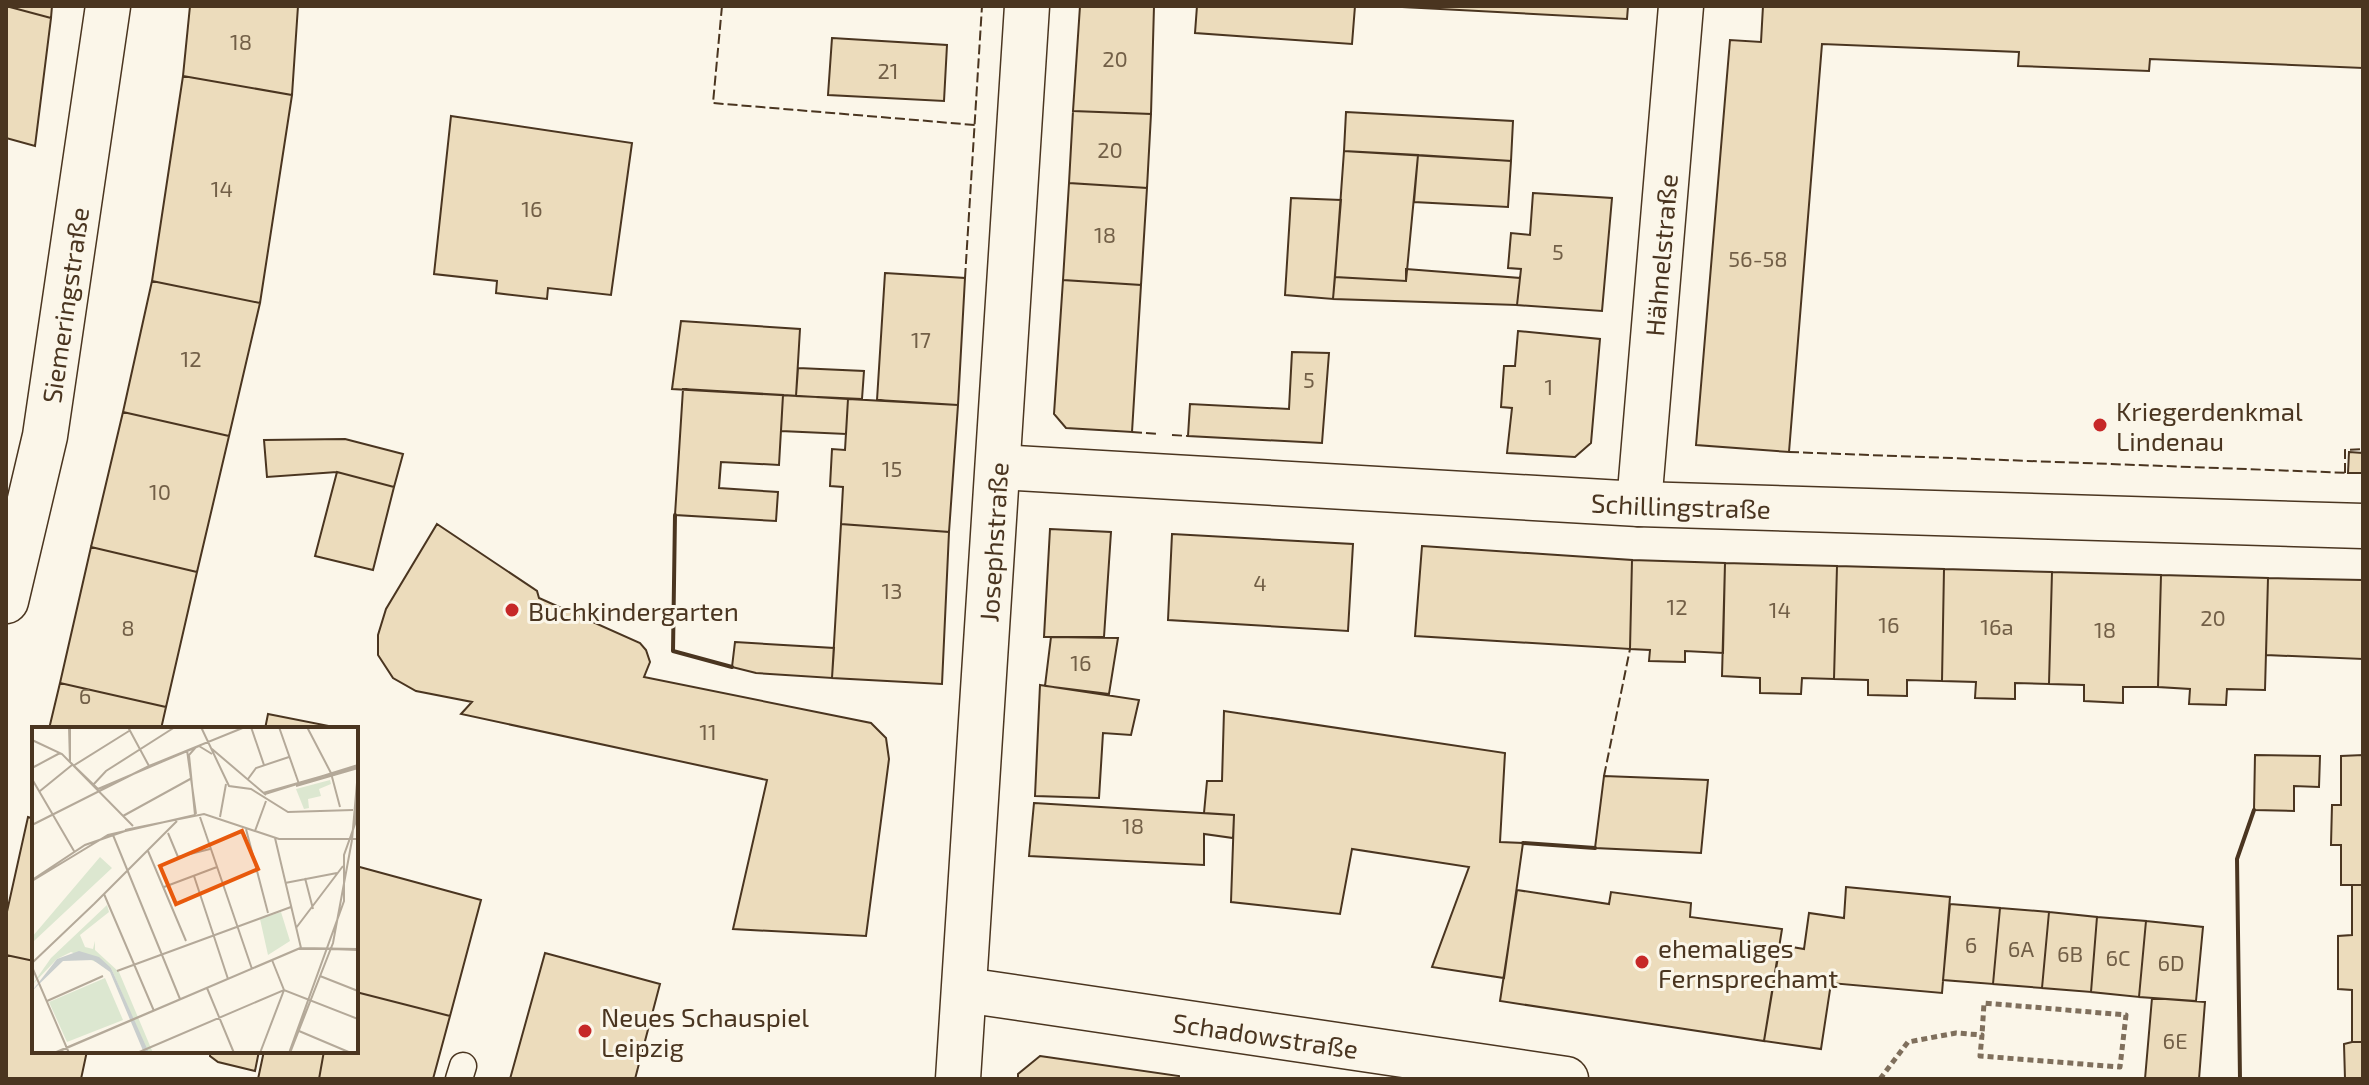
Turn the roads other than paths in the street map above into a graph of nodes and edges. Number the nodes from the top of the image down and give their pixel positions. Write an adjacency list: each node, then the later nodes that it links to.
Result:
1 (108, 6): 7 (street, Siemeringstraße)
2 (1027, 6): 4 (street, Josephstraße)
3 (1681, 6): 5 (street, Hähnelstraße)
4 (998, 467): 5 (street, Schillingstraße); 8 (street, Josephstraße)
5 (1639, 504): 6 (street, Schillingstraße)
6 (2363, 526)
7 (6, 601)
8 (965, 990): 9 (street, Josephstraße); 10 (street, Schadowstraße)
9 (958, 1079)
10 (1566, 1079)

